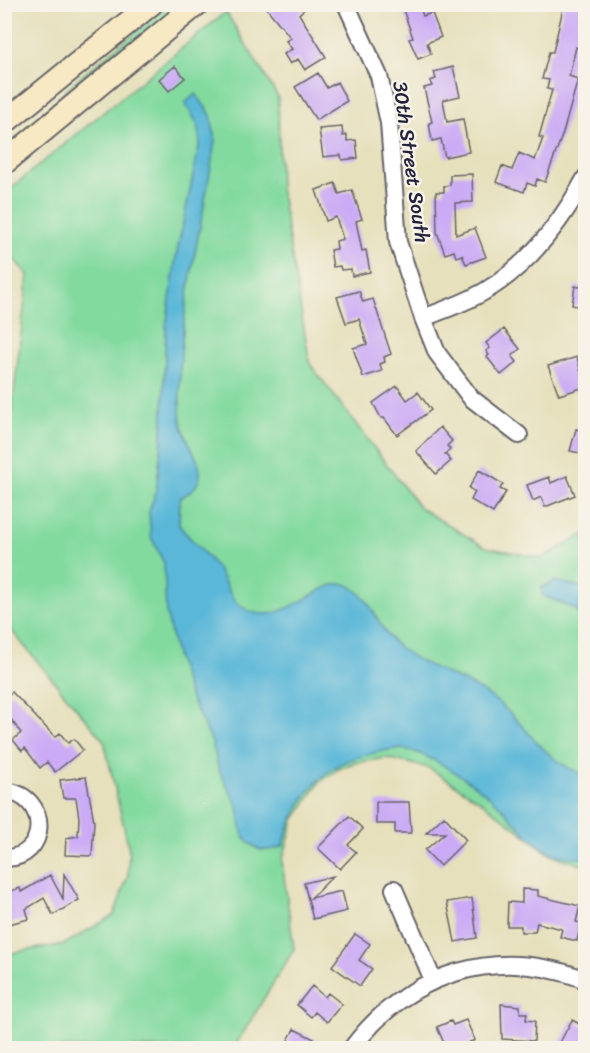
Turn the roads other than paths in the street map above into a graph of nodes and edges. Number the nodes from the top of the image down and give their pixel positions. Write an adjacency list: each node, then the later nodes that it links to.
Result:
1 (151, 4): 4 (street)
2 (197, 4): 5 (street)
3 (346, 4): 7 (street, 30th Street South)
4 (4, 123)
5 (4, 163)
6 (585, 177): 7 (street)
7 (423, 318): 8 (street, 30th Street South)
8 (519, 435)
9 (5, 790): 10 (street)
10 (4, 858)
11 (394, 889): 12 (street)
12 (433, 980): 13 (street); 14 (street)
13 (585, 980)
14 (352, 1048)

